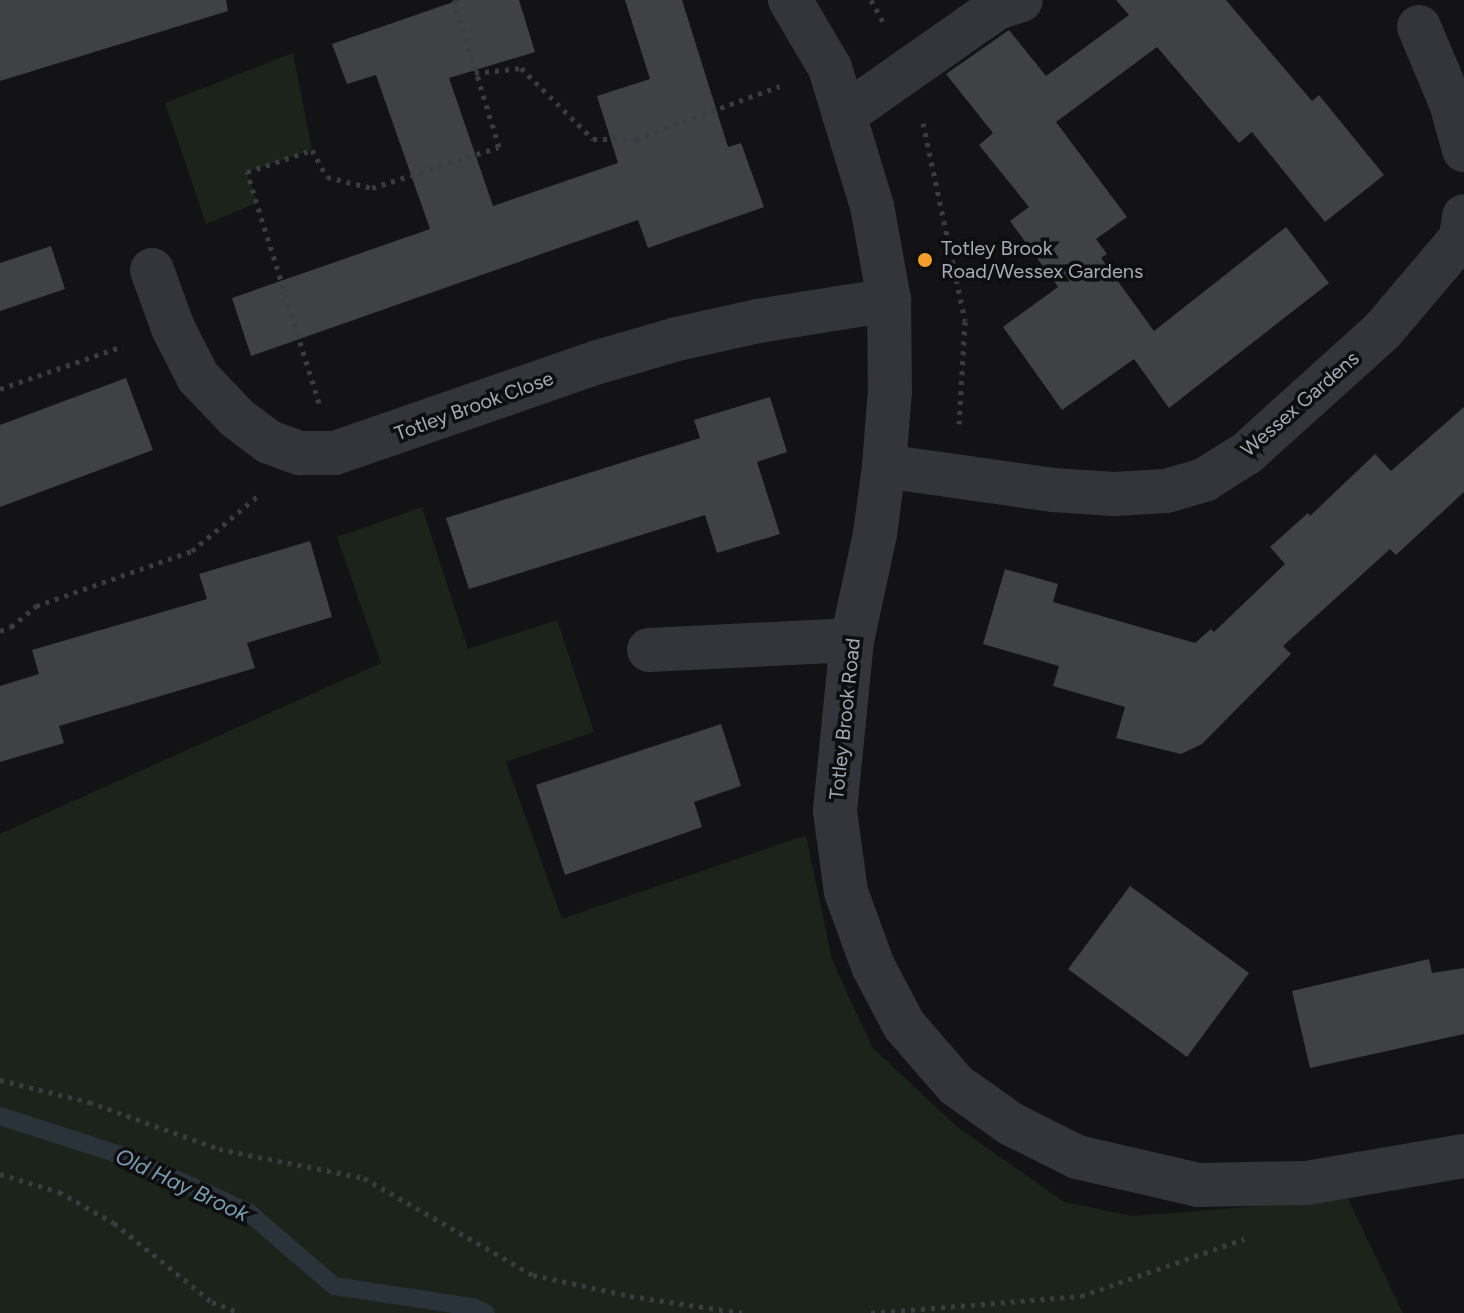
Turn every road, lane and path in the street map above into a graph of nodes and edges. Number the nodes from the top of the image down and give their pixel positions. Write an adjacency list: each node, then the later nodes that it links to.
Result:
1 (454, 0): 8 (path)
2 (790, 0): 6 (street, Totley Brook Road)
3 (871, 0): 7 (path)
4 (1021, 0): 7 (street)
5 (1419, 27): 10 (street)
6 (830, 68): 8 (path); 9 (street, Totley Brook Road)
7 (910, 69): 9 (street); 18 (path)
8 (475, 73): 16 (path)
9 (844, 115): 13 (street, Totley Brook Road)
10 (1464, 150)
11 (1464, 216): 18 (street, Wessex Gardens)
12 (152, 270): 14 (street)
13 (889, 300): 16 (street, Totley Brook Close); 17 (street, Totley Brook Road)
14 (173, 328): 15 (path); 16 (street)
15 (0, 389)
16 (317, 453): 19 (path)
17 (884, 466): 18 (street, Wessex Gardens); 20 (street, Totley Brook Road)
18 (955, 477)
19 (0, 631)
20 (852, 640): 21 (street); 25 (street, Totley Brook Road)
21 (649, 650)
22 (0, 1080): 27 (path)
23 (1464, 1156): 25 (street, Totley Brook Road)
24 (0, 1174): 26 (path)
25 (1307, 1183): 28 (path)
26 (240, 1313)
27 (742, 1313)
28 (871, 1313)

